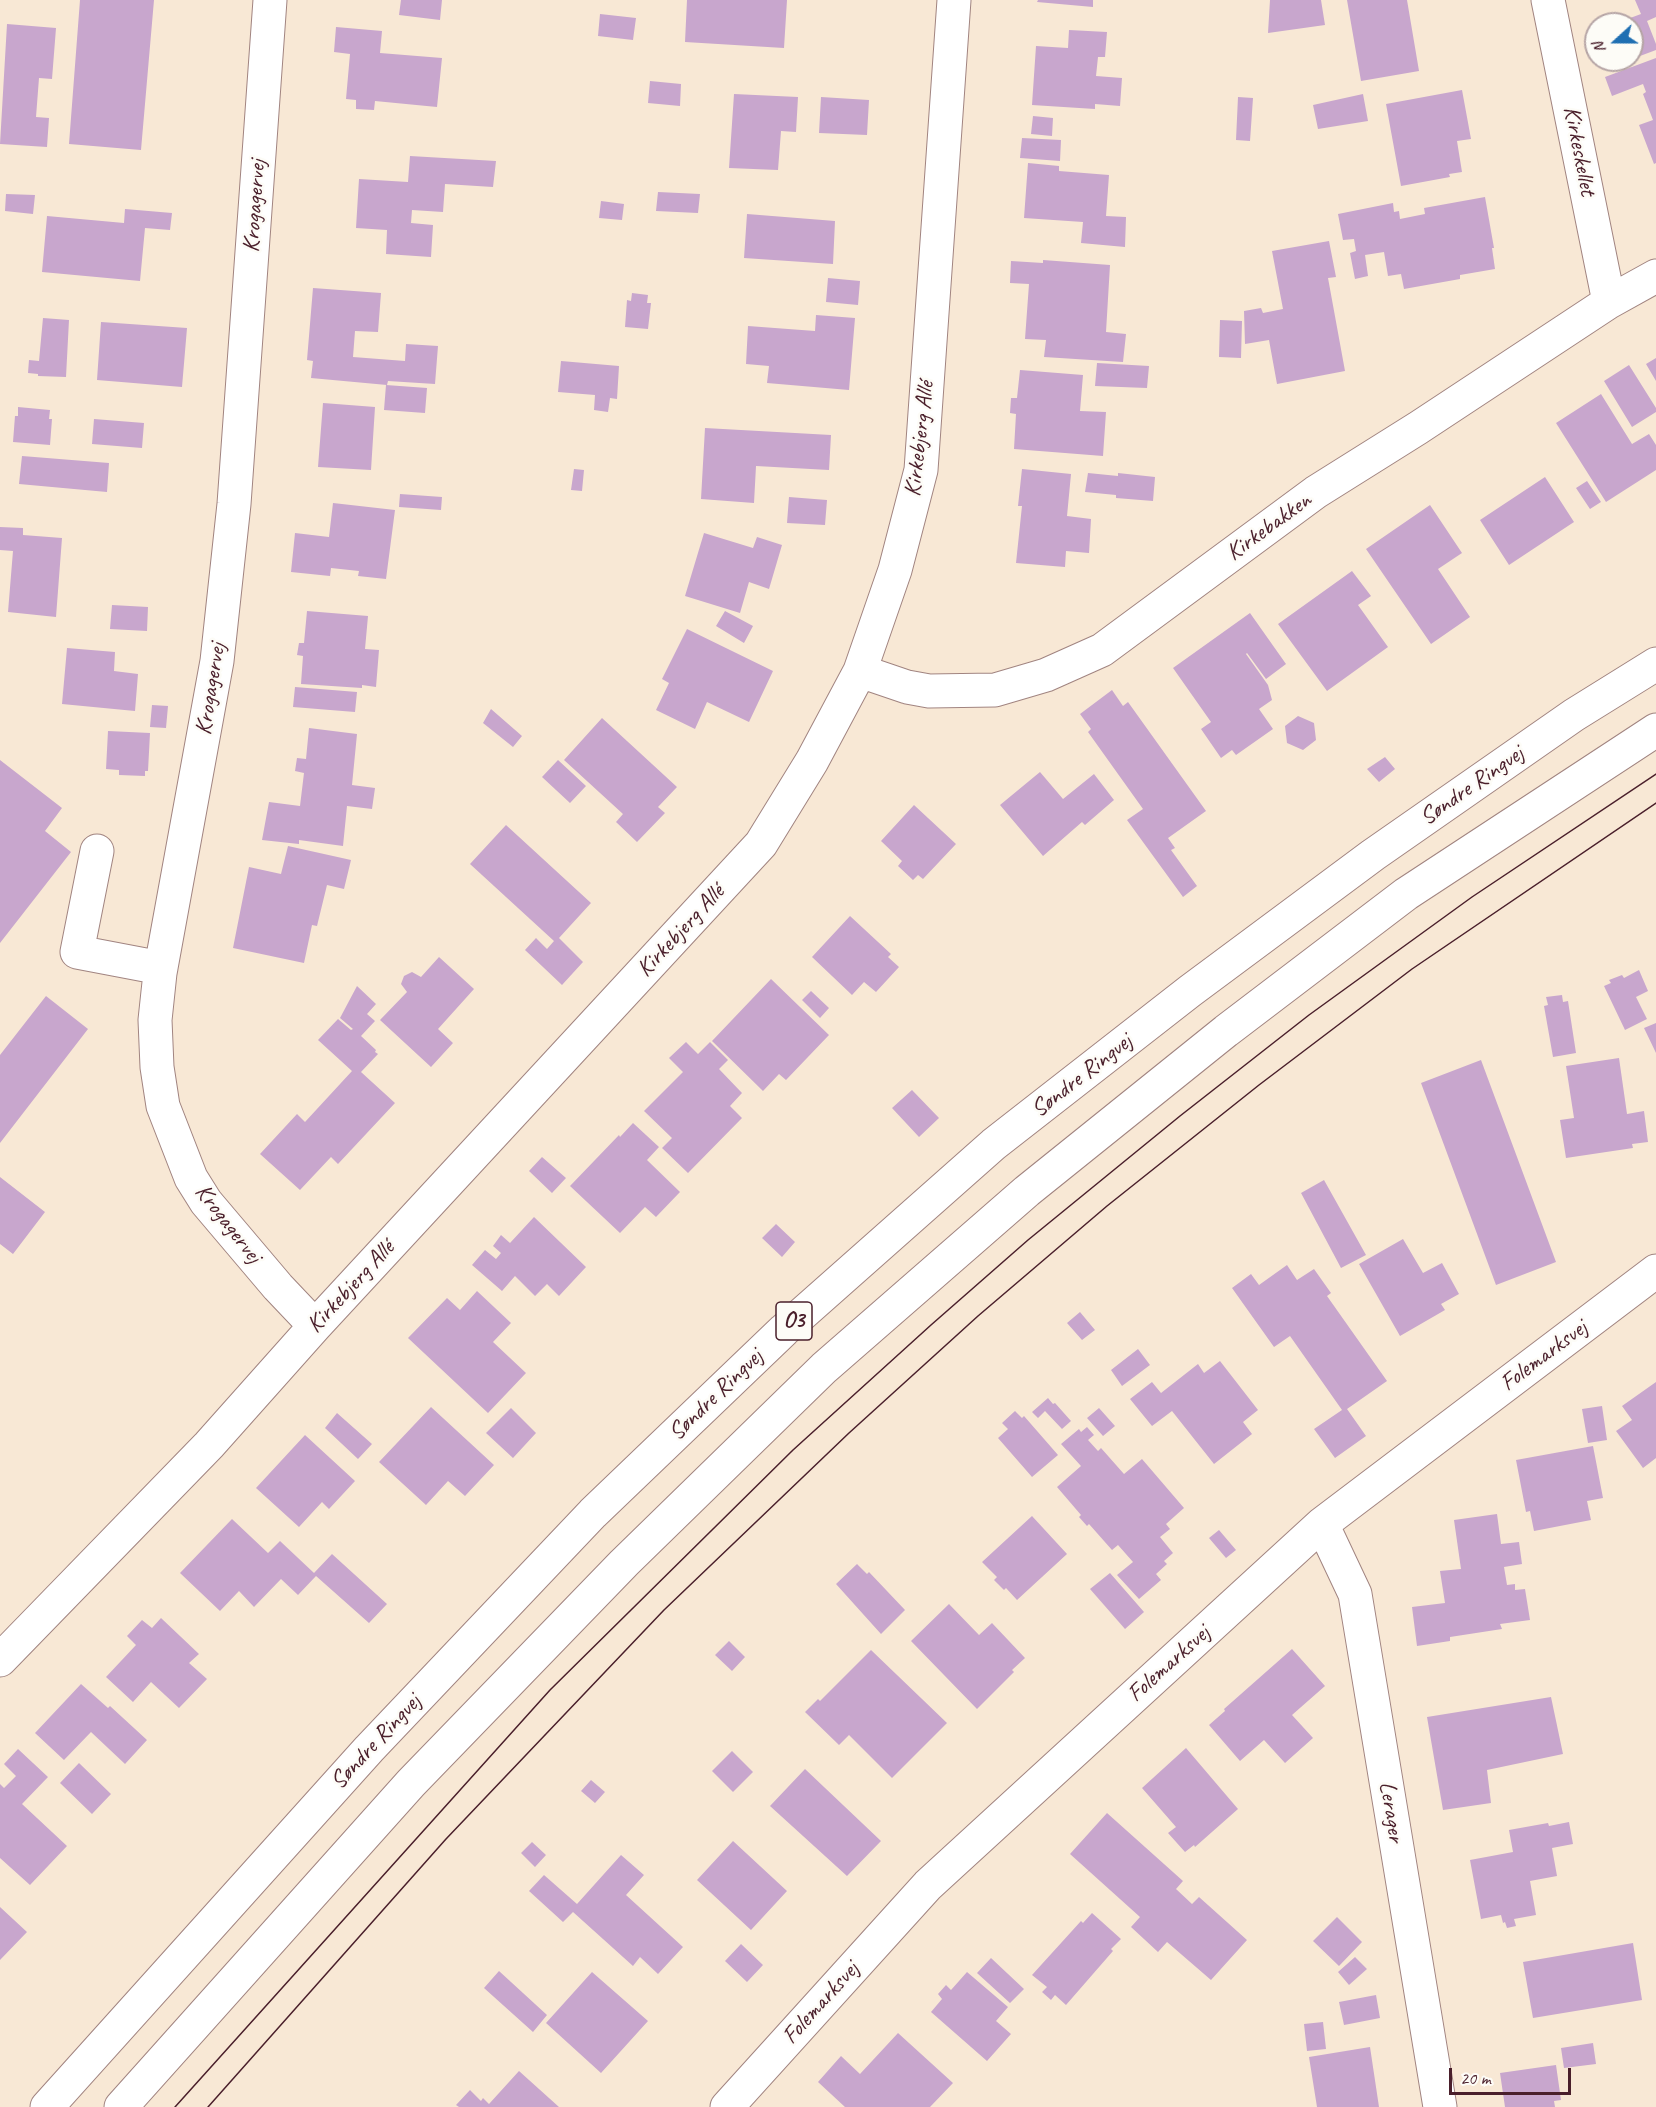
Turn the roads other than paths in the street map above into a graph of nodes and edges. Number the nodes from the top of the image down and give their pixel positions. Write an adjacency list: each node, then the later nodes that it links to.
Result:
1 (270, 0): 10 (street, Krogagervej)
2 (954, 0): 7 (street, Kirkebjerg Allé)
3 (1548, 0): 5 (street, Kirkeskellet)
4 (1656, 276): 5 (street, Kirkebakken)
5 (1609, 302): 7 (street, Kirkebakken)
6 (1656, 664): 15 (street, Søndre Ringvej / O3)
7 (860, 671): 12 (street, Kirkebjerg Allé)
8 (1656, 729): 16 (street, O3)
9 (97, 850): 10 (street)
10 (161, 968): 12 (street, Krogagervej)
11 (1656, 1271): 13 (street, Folemarksvej)
12 (315, 1326): 14 (street, Kirkebjerg Allé)
13 (1322, 1524): 17 (street, Folemarksvej); 18 (street, Lerager)
14 (0, 1660)
15 (47, 2107)
16 (122, 2107)
17 (727, 2107)
18 (1440, 2107)

